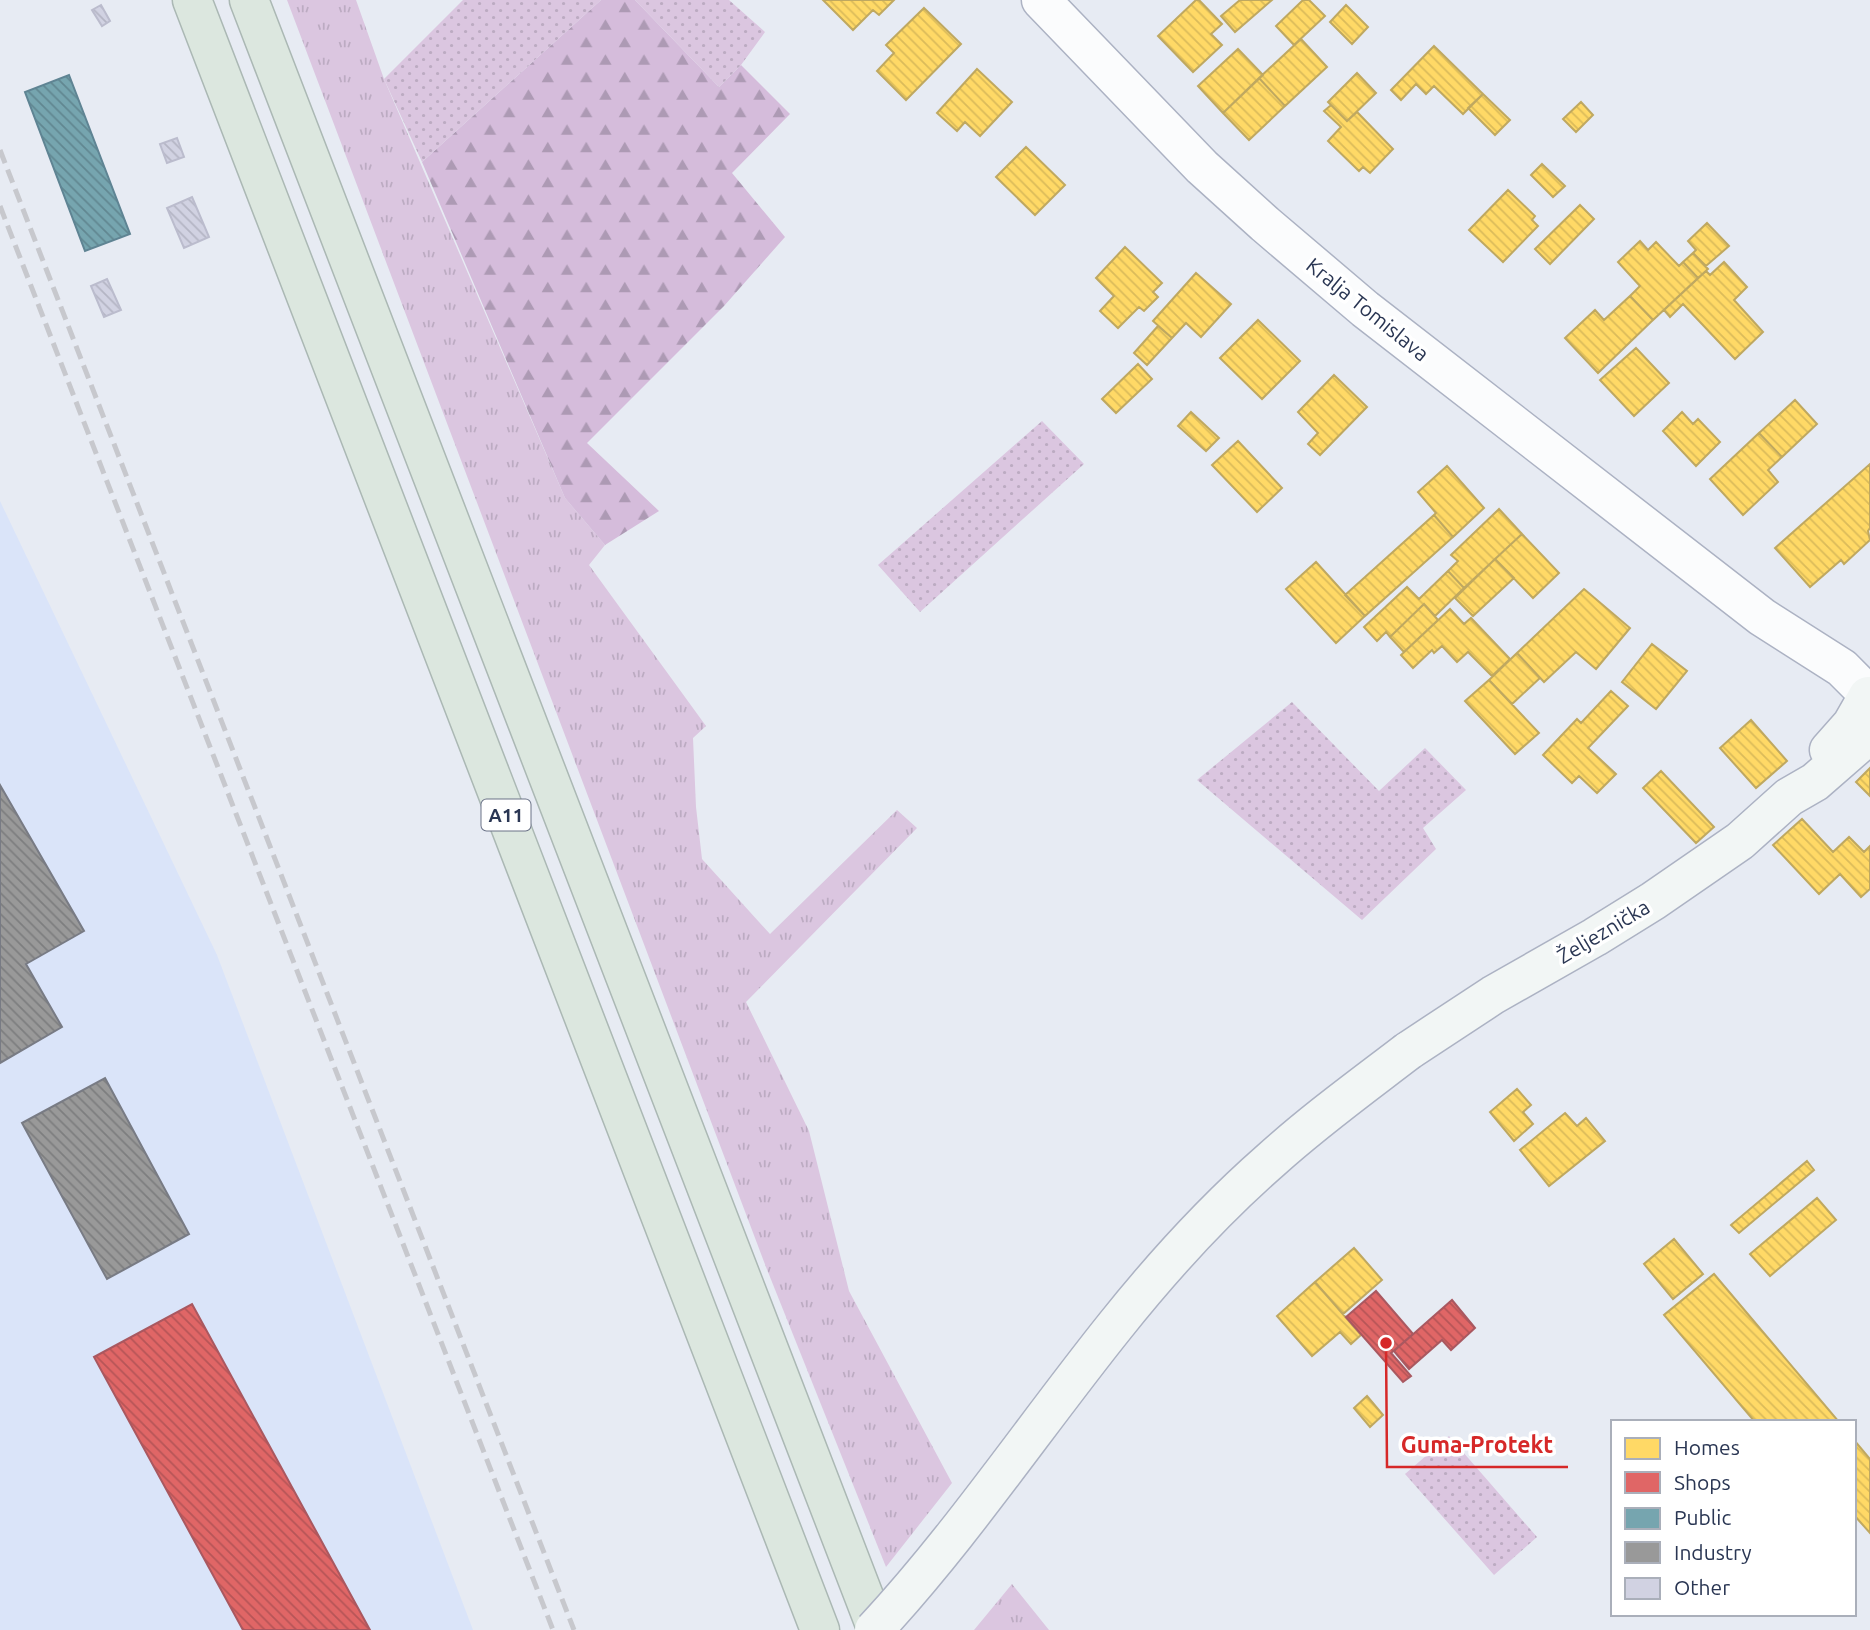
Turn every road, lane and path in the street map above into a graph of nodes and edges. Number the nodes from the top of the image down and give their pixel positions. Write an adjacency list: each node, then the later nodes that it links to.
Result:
1 (192, 0): 9 (highway, A11)
2 (249, 0): 10 (highway, A11)
3 (1041, 0): 4 (street, Kralja Tomislava)
4 (1724, 586): 5 (street, Kralja Tomislava); 6 (street, Kralja Tomislava)
5 (1870, 653)
6 (1869, 687): 8 (main road, Željeznička)
7 (1870, 734): 8 (main road, Željeznička)
8 (1789, 797): 10 (main road, Željeznička, bridge)
9 (820, 1630)
10 (875, 1630)

